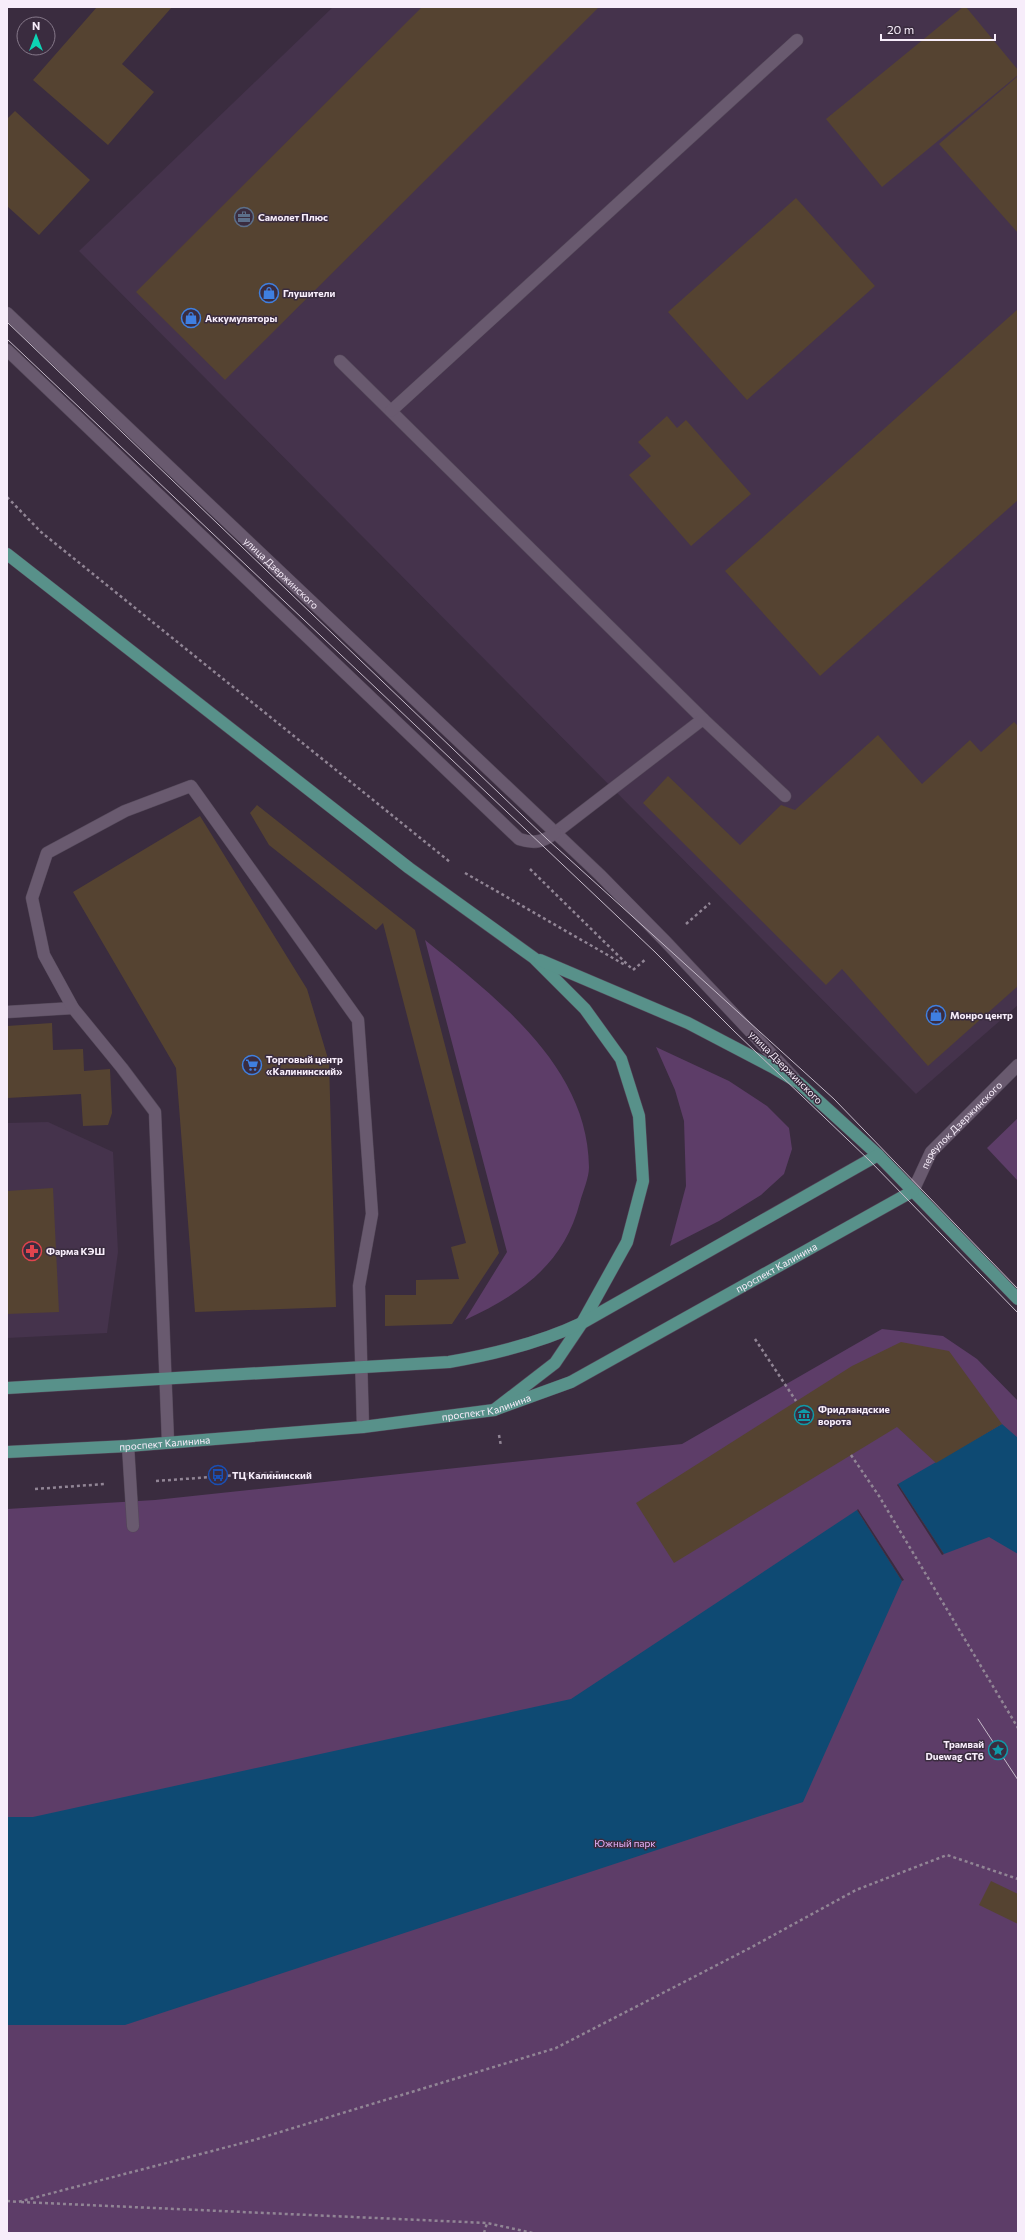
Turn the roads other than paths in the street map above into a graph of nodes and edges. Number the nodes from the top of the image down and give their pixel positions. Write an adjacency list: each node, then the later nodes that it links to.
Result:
1 (797, 40): 5 (main road)
2 (7, 313): 9 (main road, улица Дзержинского)
3 (7, 350): 9 (main road)
4 (340, 361): 5 (main road)
5 (391, 411): 7 (main road)
6 (7, 554): 10 (main road)
7 (702, 719): 8 (main road); 9 (main road)
8 (785, 796)
9 (555, 833): 14 (main road, улица Дзержинского)
10 (534, 958): 14 (main road); 18 (main road)
11 (73, 1008): 12 (main road); 19 (main road); 20 (main road)
12 (7, 1012)
13 (1018, 1065): 16 (main road, переулок Дзержинского)
14 (799, 1083): 15 (main road, улица Дзержинского)
15 (878, 1156): 16 (main road, улица Дзержинского); 18 (main road)
16 (914, 1191): 17 (main road, улица Дзержинского); 22 (main road, проспект Калинина)
17 (1018, 1300)
18 (582, 1323): 19 (main road); 22 (main road)
19 (360, 1367): 20 (main road); 23 (main road)
20 (165, 1379): 21 (main road); 24 (main road)
21 (7, 1388)
22 (494, 1410): 23 (main road, проспект Калинина)
23 (363, 1427): 24 (main road, проспект Калинина)
24 (168, 1442): 25 (main road, проспект Калинина)
25 (128, 1446): 26 (main road, проспект Калинина); 27 (main road)
26 (7, 1452)
27 (133, 1526)

